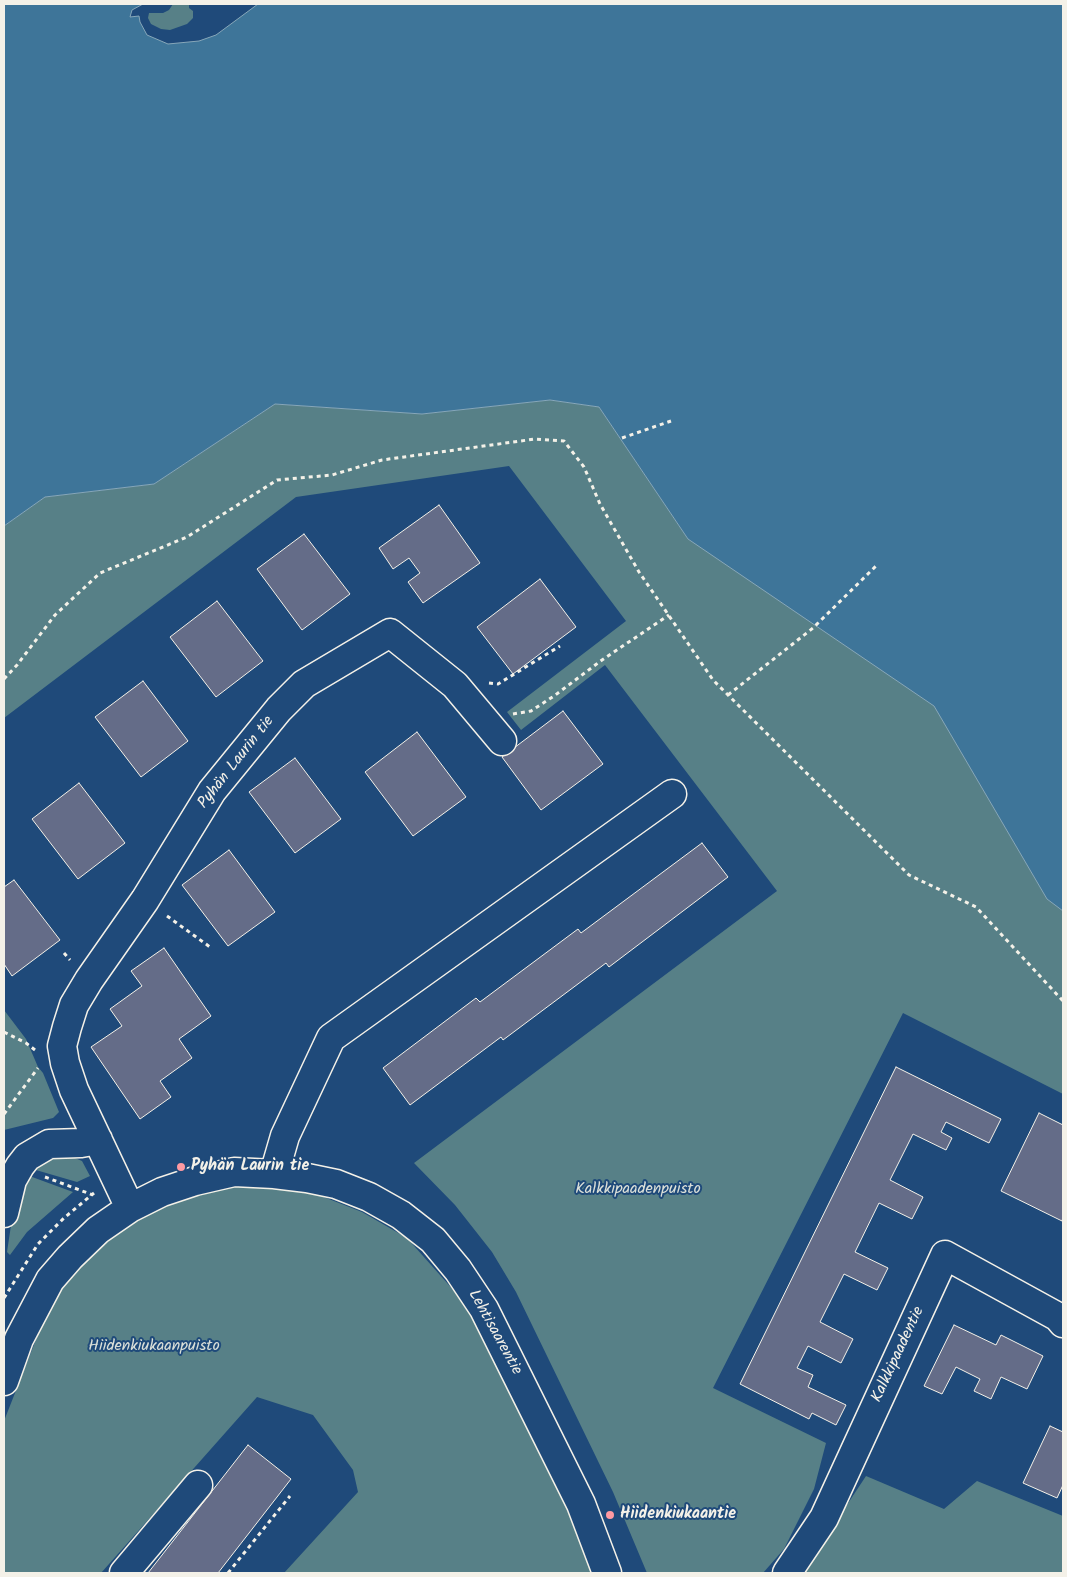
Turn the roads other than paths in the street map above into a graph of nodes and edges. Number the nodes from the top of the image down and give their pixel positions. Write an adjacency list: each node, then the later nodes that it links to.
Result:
1 (502, 741): 3 (street, Pyhän Laurin tie)
2 (672, 794): 4 (street)
3 (98, 1140): 5 (street, Pyhän Laurin tie); 6 (street)
4 (274, 1174): 5 (street, Lehtisaarentie); 11 (street, Lehtisaarentie)
5 (130, 1208): 8 (street, Lehtisaarentie)
6 (4, 1214)
7 (1063, 1323): 12 (street, Kalkkipaadentie)
8 (4, 1380)
9 (198, 1485): 10 (street)
10 (124, 1573)
11 (607, 1573)
12 (786, 1573)

